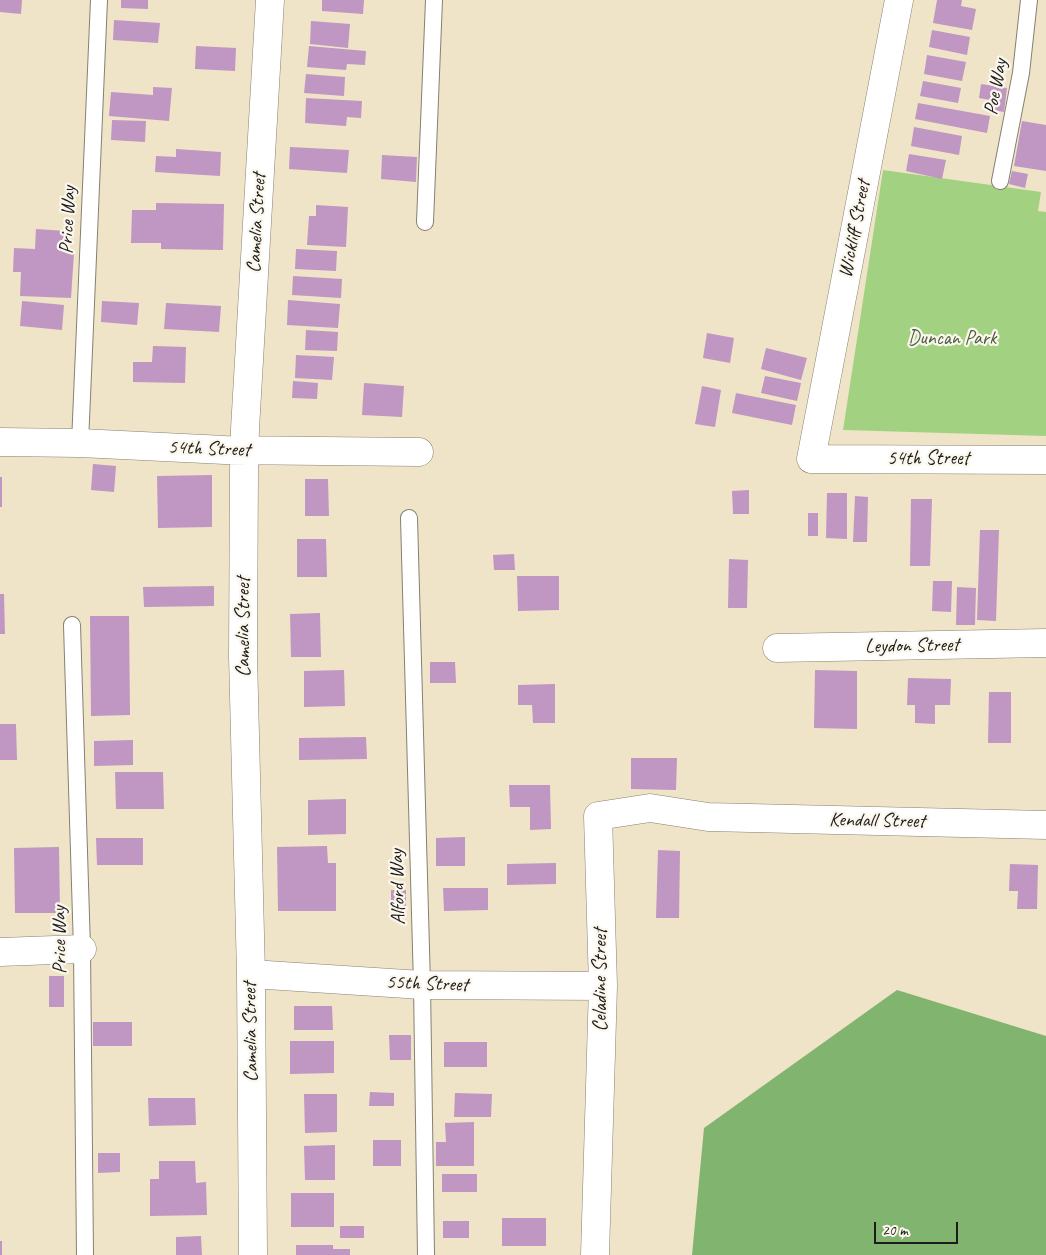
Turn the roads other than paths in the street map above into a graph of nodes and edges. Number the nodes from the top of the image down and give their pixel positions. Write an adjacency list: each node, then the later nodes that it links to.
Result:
1 (99, 0): 9 (lane, Price Way)
2 (270, 0): 10 (street, Camelia Street)
3 (434, 0): 7 (lane)
4 (898, 0): 12 (street, Wickliff Street)
5 (1029, 0): 6 (lane, Poe Way)
6 (1000, 182)
7 (425, 222)
8 (0, 442): 9 (street, 54th Street)
9 (80, 443): 10 (street, 54th Street)
10 (244, 450): 11 (street, 54th Street); 22 (street, Camelia Street)
11 (419, 452)
12 (811, 459): 13 (street, 54th Street)
13 (1046, 460)
14 (409, 518): 23 (lane, Alford Way)
15 (72, 625): 20 (lane, Price Way)
16 (1046, 643): 17 (street, Leydon Street)
17 (777, 648)
18 (708, 817): 19 (street, Kendall Street); 24 (street, Celadine Street)
19 (1046, 825)
20 (82, 949): 21 (street); 25 (lane, Price Way)
21 (0, 952)
22 (250, 974): 23 (street, 55th Street); 26 (street, Camelia Street)
23 (422, 985): 24 (street, 55th Street); 27 (lane, Alford Way)
24 (604, 986): 28 (street, Celadine Street)
25 (85, 1255)
26 (253, 1255)
27 (426, 1255)
28 (595, 1255)

